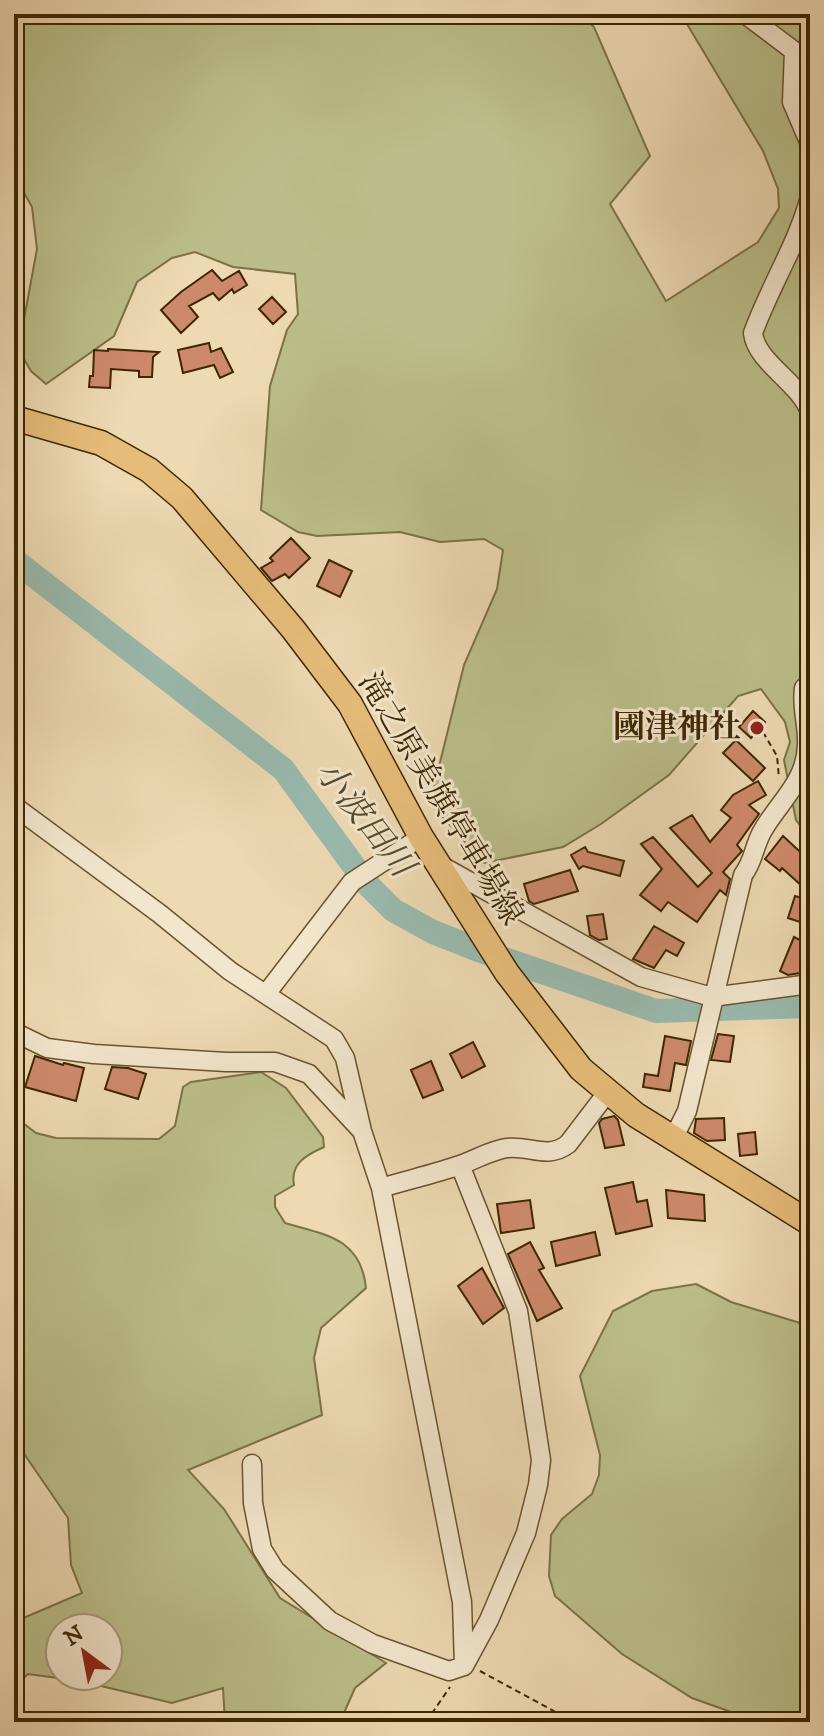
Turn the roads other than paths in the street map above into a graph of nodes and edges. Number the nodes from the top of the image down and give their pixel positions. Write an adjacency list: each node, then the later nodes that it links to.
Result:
1 (745, 14): 2 (street)
2 (810, 144)
3 (810, 197): 4 (street)
4 (810, 412)
5 (14, 418): 8 (main road, 滝之原美旗停車場線)
6 (810, 683): 12 (street)
7 (14, 806): 11 (street)
8 (421, 837): 9 (main road, 滝之原美旗停車場線); 11 (street)
9 (440, 865): 12 (street); 14 (main road, 滝之原美旗停車場線)
10 (810, 984): 12 (street)
11 (266, 994): 15 (street)
12 (710, 1007): 16 (street)
13 (14, 1032): 15 (street)
14 (607, 1093): 16 (main road, 滝之原美旗停車場線); 17 (street)
15 (362, 1131): 18 (street)
16 (673, 1139): 19 (main road, 滝之原美旗停車場線)
17 (460, 1165): 18 (street); 21 (street)
18 (381, 1188): 21 (street)
19 (810, 1223)
20 (252, 1464): 21 (street)
21 (464, 1666)

